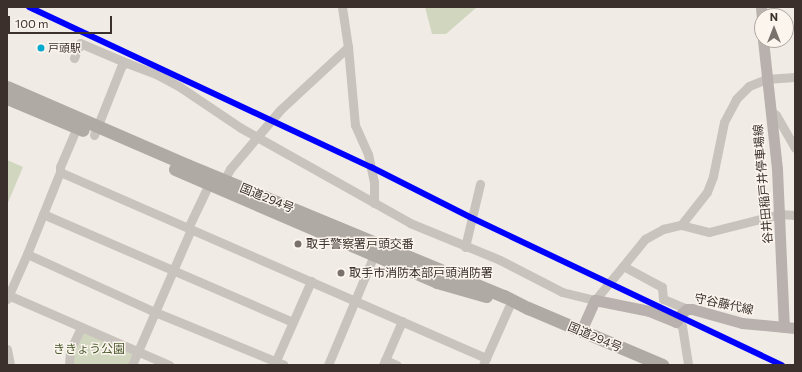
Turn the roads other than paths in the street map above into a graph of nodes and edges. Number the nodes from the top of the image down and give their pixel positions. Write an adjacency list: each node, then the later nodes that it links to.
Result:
1 (342, 7): 2 (street)
2 (348, 47): 13 (street); 19 (street)
3 (764, 48): 6 (main road, 谷井田稲戸井停車場線)
4 (74, 58): 5 (street)
5 (127, 63): 12 (street); 13 (street)
6 (766, 78): 7 (street); 10 (main road, 谷井田稲戸井停車場線); 23 (street)
7 (795, 78)
8 (7, 87): 12 (highway, 国道294号)
9 (7, 98): 11 (highway, 国道294号)
10 (770, 110): 14 (street); 21 (main road, 谷井田稲戸井停車場線)
11 (77, 127): 12 (highway, 国道294号); 15 (street)
12 (96, 130): 16 (highway, 国道294号); 17 (highway, 国道294号)
13 (257, 137): 16 (street); 19 (street)
14 (795, 148)
15 (60, 172): 20 (street); 24 (street)
16 (224, 180): 26 (highway, 国道294号)
17 (209, 184): 24 (street); 26 (highway, 国道294号)
18 (480, 184): 25 (street)
19 (374, 203): 25 (street)
20 (43, 214): 27 (street); 29 (street)
21 (780, 214): 22 (street); 23 (street); 41 (main road, 谷井田稲戸井停車場線)
22 (795, 215)
23 (681, 225): 28 (street)
24 (189, 229): 29 (street); 30 (street)
25 (465, 247): 32 (street)
26 (376, 250): 33 (street); 34 (highway, 国道294号)
27 (27, 254): 31 (street); 36 (street)
28 (623, 266): 32 (street); 35 (street)
29 (173, 269): 36 (street); 38 (street)
30 (310, 281): 33 (street); 38 (street)
31 (8, 297): 40 (street)
32 (595, 300): 39 (main road); 42 (main road)
33 (356, 301): 37 (street); 52 (street)
34 (511, 302): 42 (highway, 国道294号); 45 (street)
35 (687, 309): 39 (main road, 守谷藤代線); 41 (main road, 守谷藤代線)
36 (155, 312): 44 (street); 47 (street)
37 (402, 321): 45 (street); 46 (street)
38 (292, 322): 47 (street)
39 (676, 322): 55 (street)
40 (81, 327): 44 (street); 49 (street)
41 (791, 329)
42 (581, 331): 54 (highway, 国道294号)
43 (7, 349): 48 (street)
44 (138, 352): 50 (street); 51 (street)
45 (485, 361)
46 (384, 362): 53 (street)
47 (278, 364)
48 (10, 365)
49 (69, 365)
50 (132, 365)
51 (169, 365)
52 (328, 365)
53 (397, 365)
54 (662, 365)
55 (688, 365)

